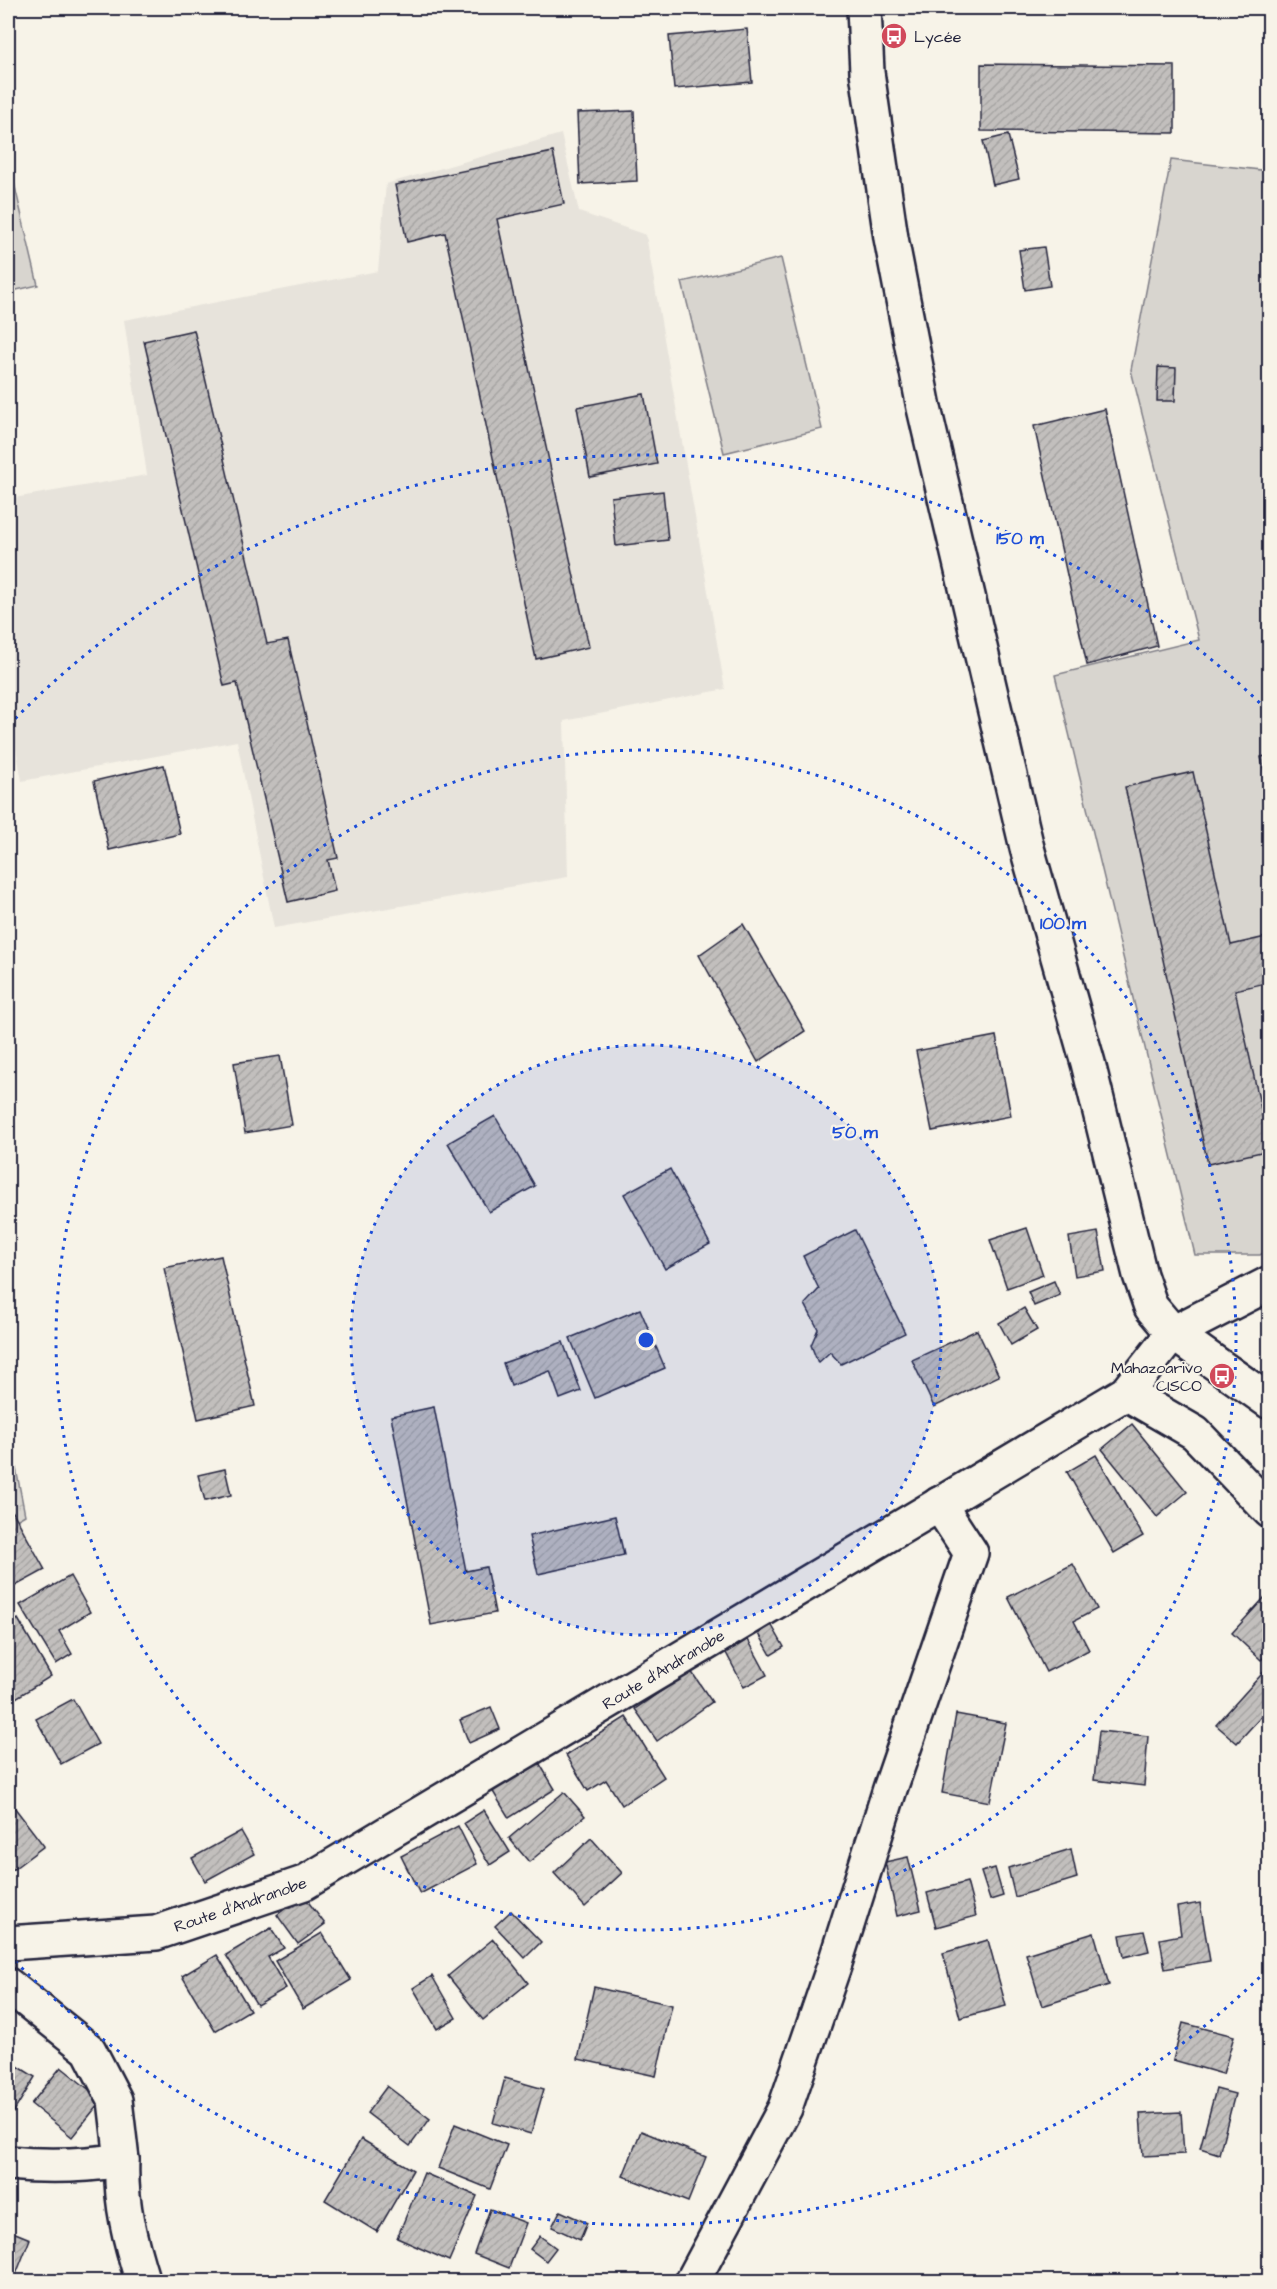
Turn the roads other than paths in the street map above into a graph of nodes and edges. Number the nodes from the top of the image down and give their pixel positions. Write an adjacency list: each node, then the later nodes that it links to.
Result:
1 (864, 8): 3 (street)
2 (1269, 1283): 3 (street, Route d'Andranobe)
3 (1173, 1333): 4 (street, Route d'Andranobe); 5 (street)
4 (1126, 1393): 6 (street, Route d'Andranobe); 7 (street)
5 (1269, 1402)
6 (939, 1504): 8 (street, Route d'Andranobe); 13 (street)
7 (1269, 1511)
8 (8, 1943)
9 (8, 1985): 10 (street)
10 (122, 2160): 11 (street); 12 (street)
11 (8, 2163)
12 (143, 2282)
13 (692, 2282)

